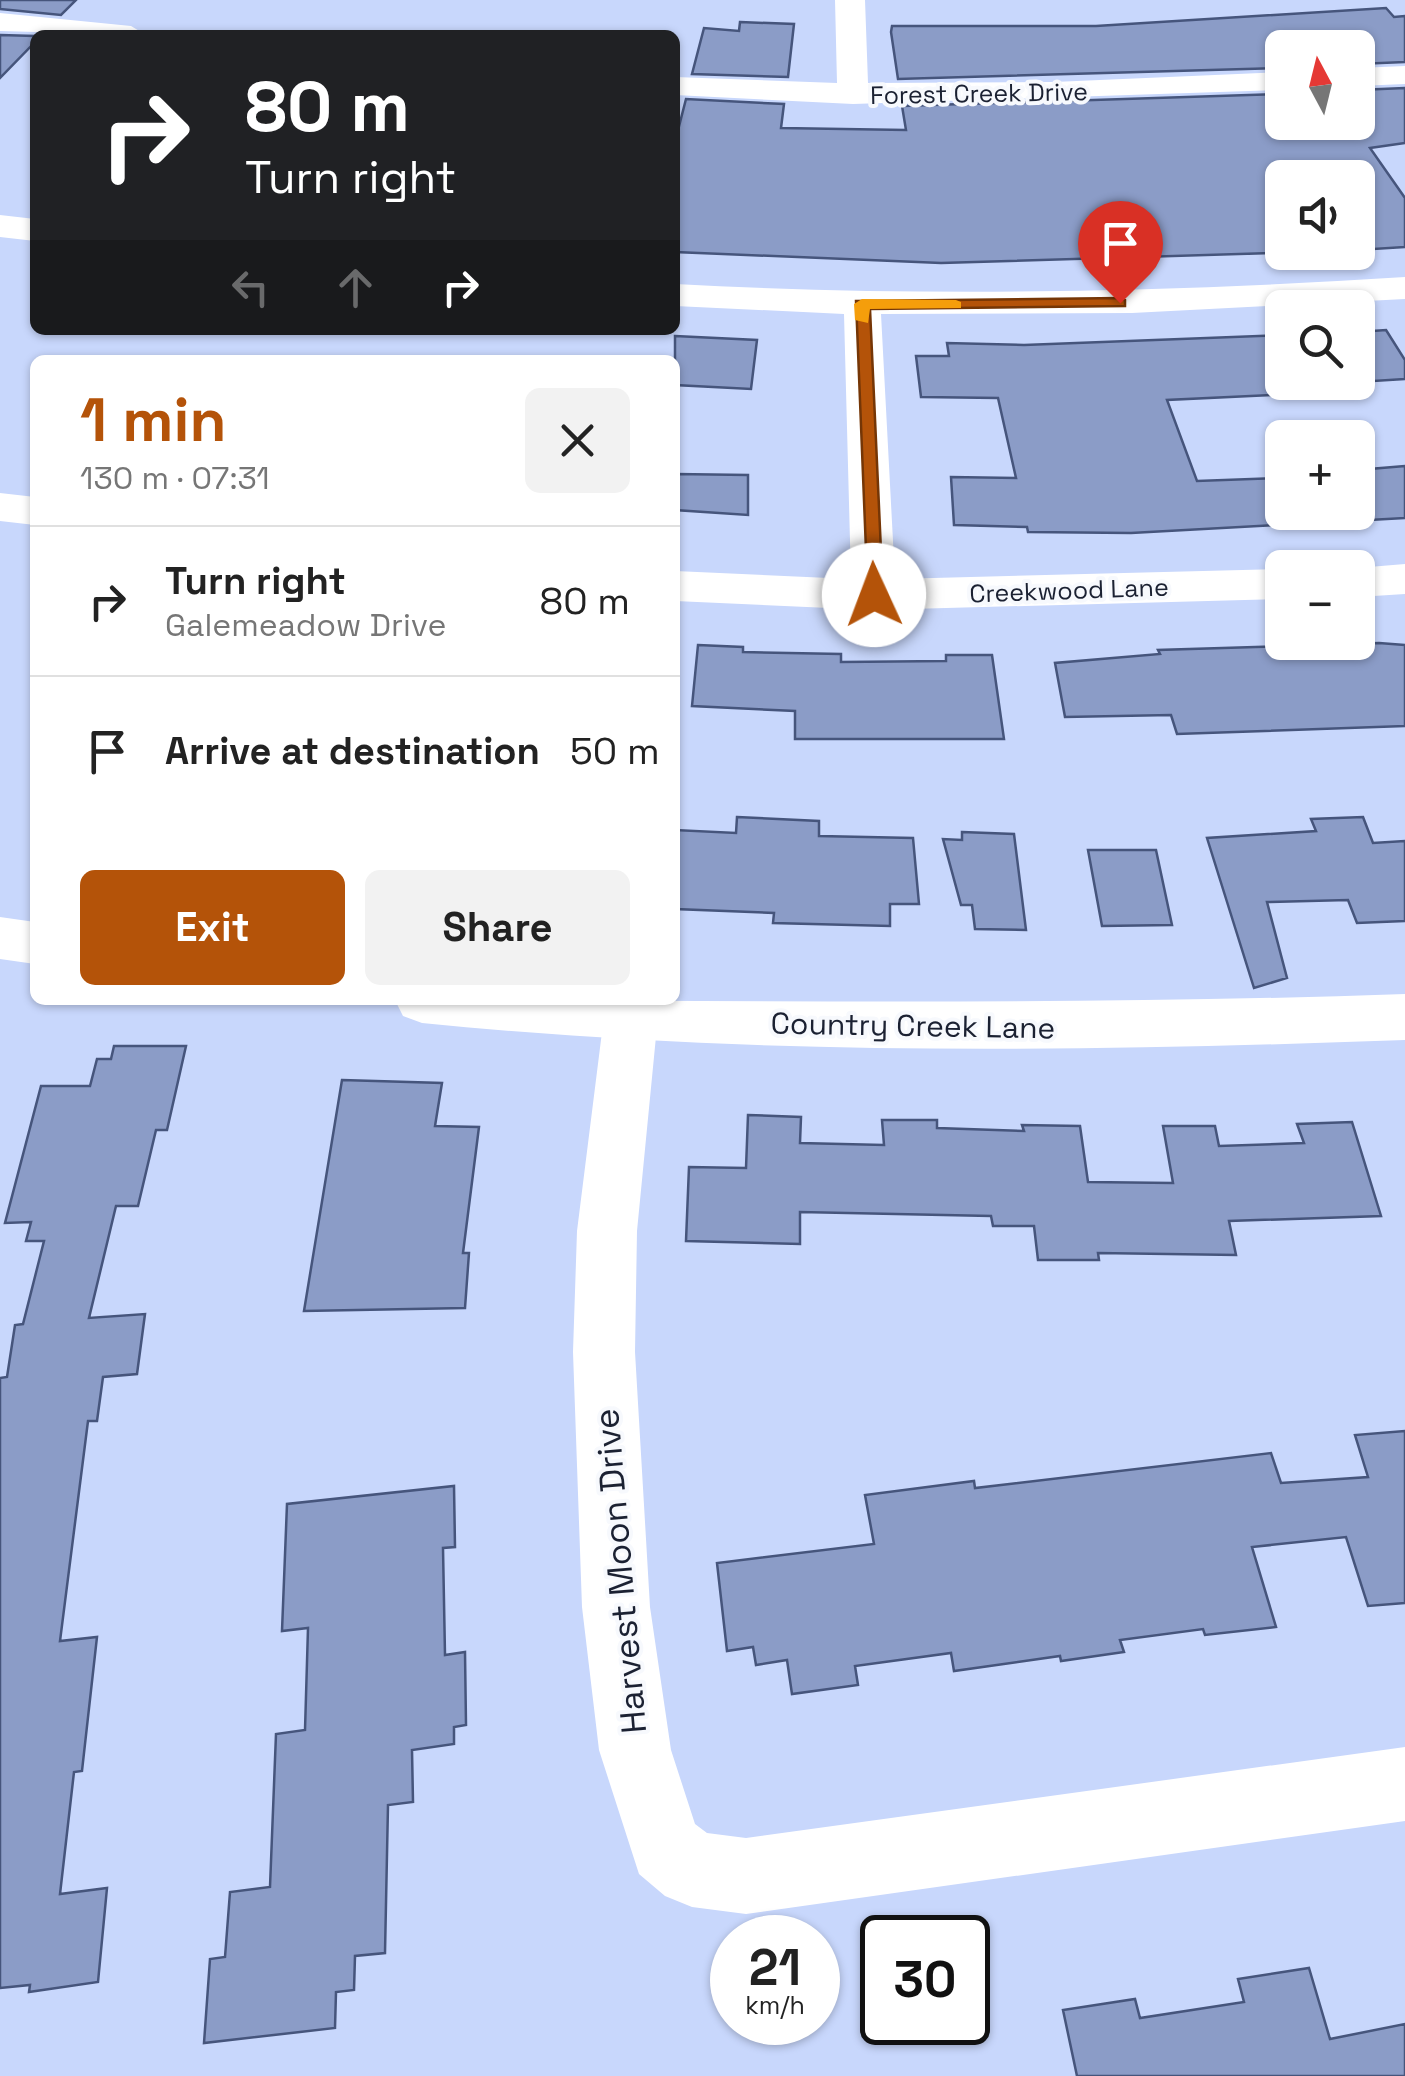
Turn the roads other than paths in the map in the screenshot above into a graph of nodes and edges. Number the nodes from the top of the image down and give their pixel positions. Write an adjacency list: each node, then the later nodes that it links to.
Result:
1 (850, 0): 8 (street)
2 (0, 22): 3 (street)
3 (81, 30)
4 (1405, 75): 5 (street)
5 (1375, 76)
6 (1265, 83): 8 (street, Forest Creek Drive)
7 (680, 86): 8 (street, Forest Creek Drive)
8 (853, 94)
9 (0, 226): 10 (street)
10 (30, 229)
11 (1405, 288): 13 (street)
12 (680, 295): 13 (street)
13 (862, 304): 20 (street)
14 (0, 506): 15 (street)
15 (30, 511)
16 (1405, 579): 17 (street)
17 (1375, 581)
18 (1265, 584): 20 (street, Creekwood Lane)
19 (680, 586): 20 (street, Creekwood Lane)
20 (874, 595)
21 (0, 938): 22 (street)
22 (30, 943)
23 (487, 1005): 24 (street, Country Creek Lane)
24 (631, 1016): 25 (street, Country Creek Lane); 26 (street, Harvest Moon Drive)
25 (1405, 1017)
26 (1405, 1784)

